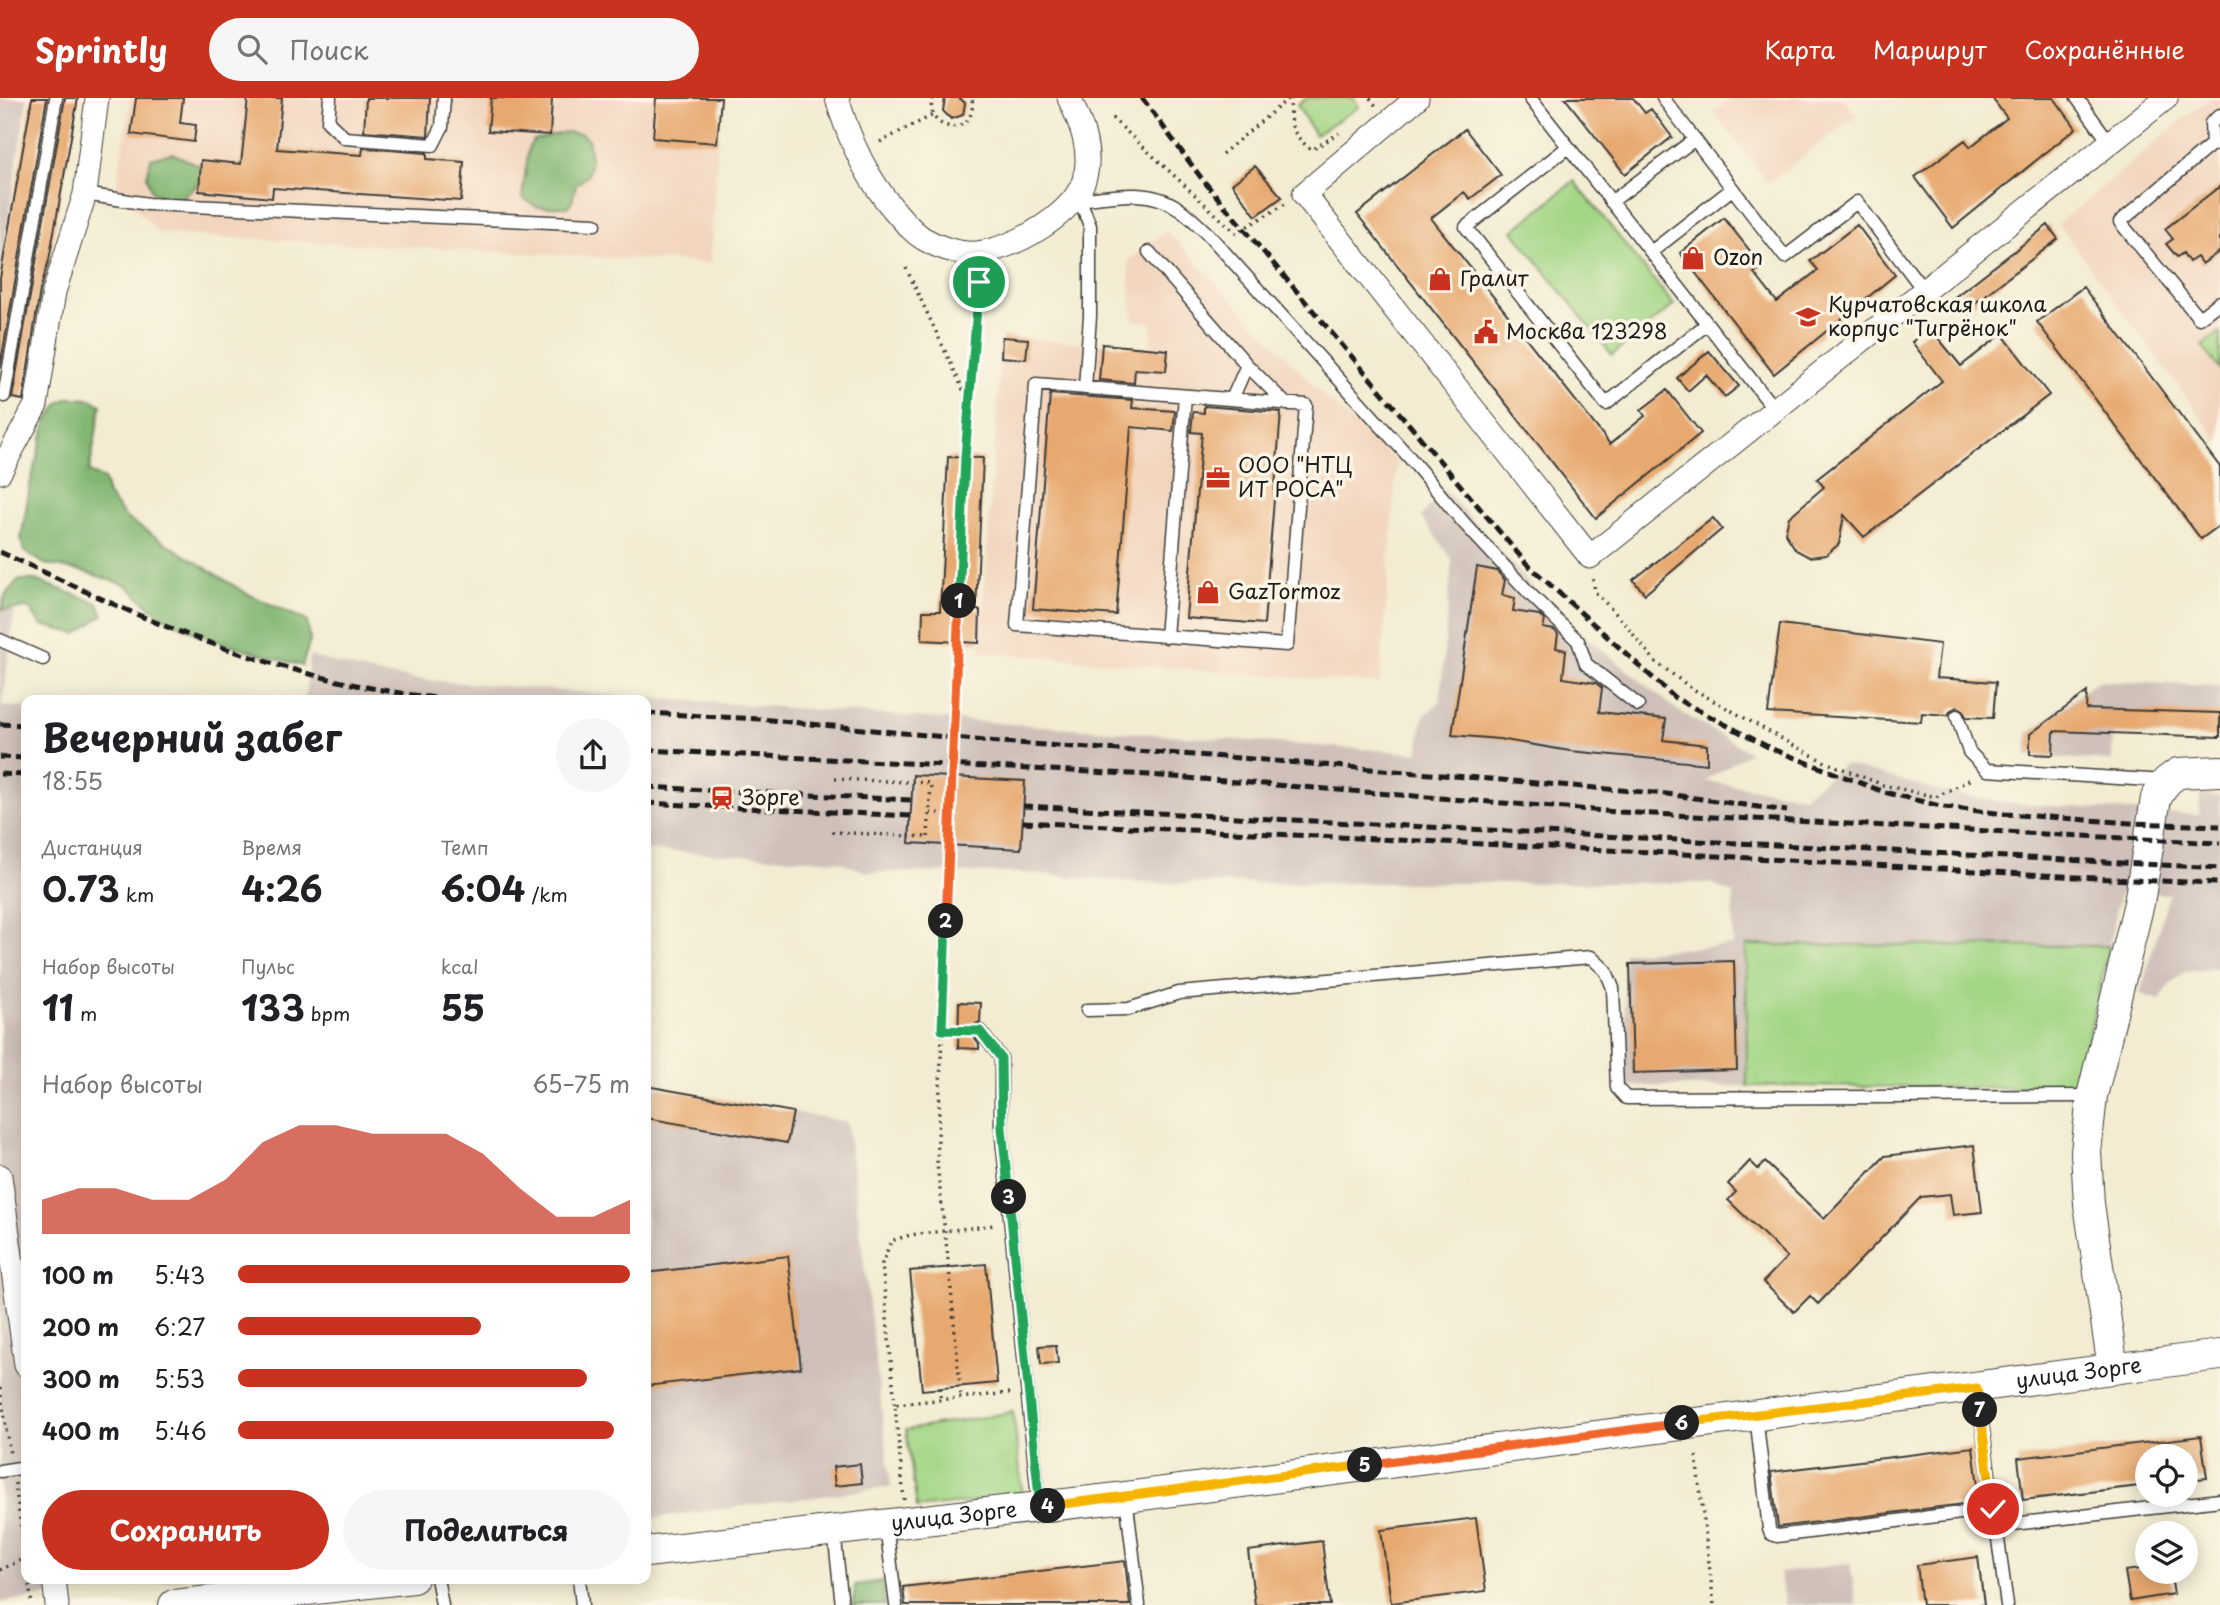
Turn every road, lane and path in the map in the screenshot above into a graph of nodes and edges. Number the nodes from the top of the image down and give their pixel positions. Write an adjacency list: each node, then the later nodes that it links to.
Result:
1 (56, 98): 42 (lane)
2 (97, 98): 28 (street)
3 (330, 98): 4 (lane)
4 (444, 98)
5 (837, 98): 30 (street)
6 (933, 98): 17 (path)
7 (972, 98): 17 (path)
8 (1069, 98): 30 (street)
9 (1290, 98): 20 (path); 26 (path)
10 (1385, 98): 16 (path)
11 (1417, 98): 29 (street)
12 (1530, 98): 25 (lane)
13 (1663, 98): 21 (lane)
14 (2077, 98): 23 (lane)
15 (2166, 98): 23 (street)
16 (1366, 112)
17 (933, 115): 22 (path)
18 (2220, 115): 24 (lane)
19 (1112, 118): 29 (path)
20 (1341, 132)
21 (1695, 139): 27 (lane); 31 (lane)
22 (880, 142)
23 (2110, 143): 37 (street)
24 (2216, 145): 38 (lane)
25 (1568, 147): 31 (lane); 39 (lane)
26 (1222, 154)
27 (1732, 189): 34 (lane); 37 (lane)
28 (85, 194): 32 (lane); 48 (street)
29 (1304, 194): 49 (street)
30 (1079, 197): 41 (lane); 53 (lane)
31 (1611, 202): 34 (lane)
32 (595, 224)
33 (1149, 252): 40 (lane)
34 (1651, 252): 39 (lane)
35 (906, 268): 45 (path)
36 (979, 282): 45 (path)
37 (1924, 291): 47 (street)
38 (2220, 302)
39 (1707, 324): 47 (lane)
40 (1247, 365): 44 (lane); 46 (lane)
41 (1085, 388): 43 (lane); 50 (lane)
42 (4, 396)
43 (1185, 396): 44 (lane); 50 (lane)
44 (1232, 400): 46 (lane)
45 (969, 402): 60 (path, bridge)
46 (1286, 404): 50 (lane)
47 (1774, 410): 49 (street)
48 (0, 472)
49 (1590, 557): 55 (path)
50 (1166, 636)
51 (0, 640): 52 (lane)
52 (43, 659)
53 (1638, 705)
54 (1957, 716): 55 (lane)
55 (1987, 770): 58 (lane)
56 (2220, 771): 58 (street)
57 (835, 779): 59 (path, bridge)
58 (2167, 781): 65 (street)
59 (930, 813): 60 (path); 61 (path, bridge)
60 (950, 814): 63 (path, bridge)
61 (832, 832)
62 (1087, 1010): 65 (lane)
63 (942, 1030): 64 (path); 74 (path, bridge)
64 (980, 1031): 67 (lane)
65 (2092, 1096): 70 (street)
66 (0, 1177): 68 (street)
67 (1011, 1223): 73 (lane); 76 (path)
68 (20, 1275)
69 (2220, 1355): 70 (street, улица Зорге)
70 (2113, 1369): 72 (street, улица Зорге)
71 (940, 1388): 75 (path)
72 (1977, 1388): 77 (street, улица Зорге); 84 (lane)
73 (1027, 1391): 74 (path); 83 (lane)
74 (961, 1398): 75 (path)
75 (940, 1400): 76 (path)
76 (895, 1404): 85 (path)
77 (1756, 1415): 81 (street, улица Зорге); 84 (lane)
78 (1696, 1456): 104 (path)
79 (21, 1468): 80 (lane)
80 (0, 1471)
81 (1126, 1497): 83 (street, улица Зорге); 103 (lane)
82 (2220, 1500): 86 (lane)
83 (1040, 1507): 85 (street, улица Зорге)
84 (1993, 1509): 86 (lane)
85 (895, 1516): 87 (street, улица Зорге); 102 (lane)
86 (1996, 1526): 105 (lane)
87 (834, 1531): 88 (street, улица Зорге); 101 (lane)
88 (651, 1551)
89 (21, 1560): 90 (path)
90 (0, 1570)
91 (30, 1584): 96 (path)
92 (55, 1584): 97 (street)
93 (360, 1584): 98 (street)
94 (438, 1584): 99 (lane)
95 (580, 1584): 100 (lane)
96 (32, 1605)
97 (57, 1605)
98 (174, 1605)
99 (442, 1605)
100 (582, 1605)
101 (842, 1605)
102 (896, 1605)
103 (1139, 1605)
104 (1714, 1605)
105 (2007, 1605)

